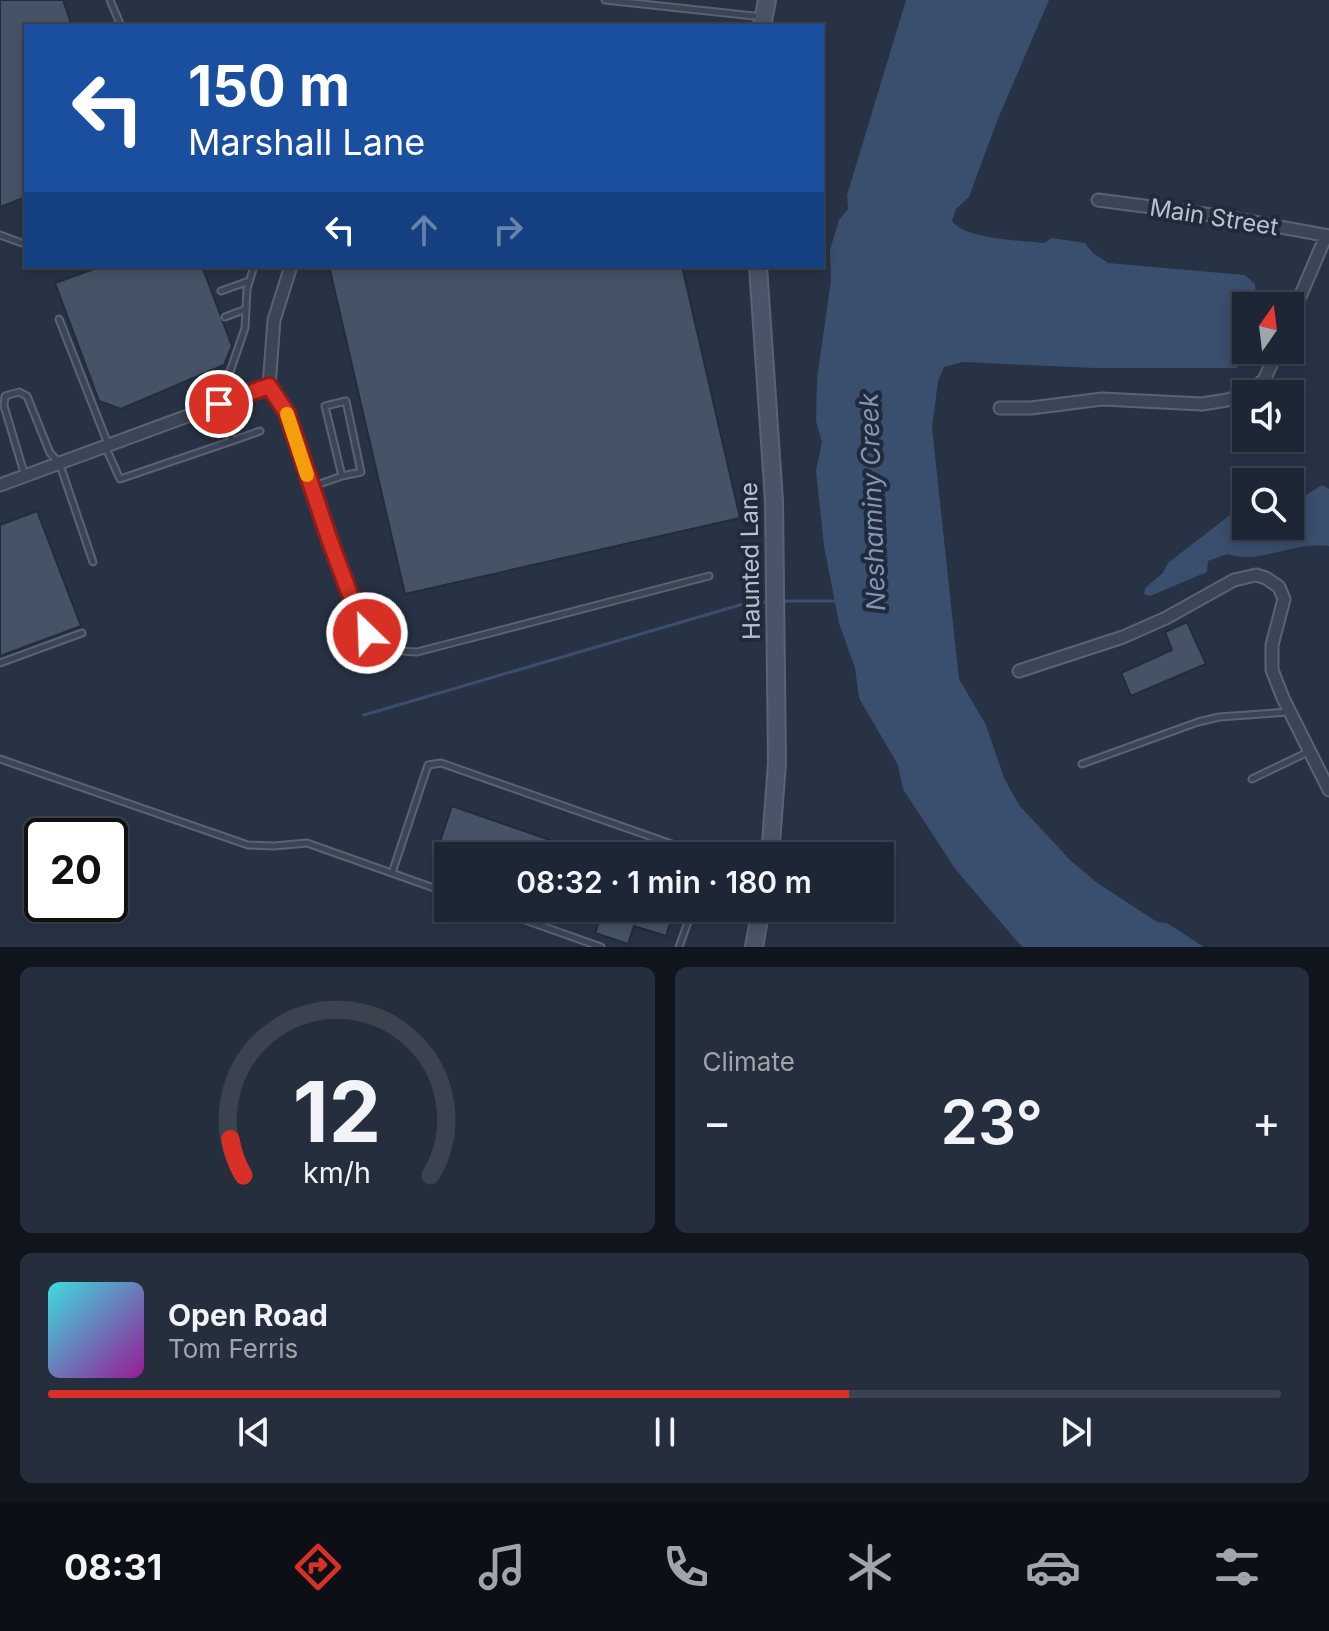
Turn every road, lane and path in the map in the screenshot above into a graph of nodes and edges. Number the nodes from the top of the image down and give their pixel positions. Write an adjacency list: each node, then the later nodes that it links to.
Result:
1 (110, 0): 5 (lane)
2 (605, 0): 4 (lane)
3 (767, 0): 4 (street)
4 (763, 22)
5 (120, 24)
6 (1098, 200): 8 (street, Main Street)
7 (0, 235): 9 (lane)
8 (1328, 236): 15 (street)
9 (24, 241)
10 (253, 268): 13 (lane)
11 (290, 268): 20 (street)
12 (758, 268): 43 (street, Haunted Lane)
13 (250, 281): 14 (lane); 16 (lane)
14 (221, 291)
15 (1303, 292)
16 (246, 309): 17 (lane); 21 (lane)
17 (225, 317)
18 (59, 319): 25 (lane)
19 (1271, 364): 22 (street)
20 (269, 386): 21 (street); 30 (lane)
21 (219, 404): 24 (lane); 25 (street)
22 (1000, 408)
23 (260, 431): 24 (lane)
24 (232, 441): 25 (lane)
25 (106, 445): 26 (street)
26 (59, 462): 27 (street); 27 (lane); 31 (lane)
27 (25, 476): 29 (street)
28 (342, 476): 28 (lane); 30 (lane)
29 (0, 485)
30 (311, 487): 32 (lane)
31 (93, 562)
32 (709, 576)
33 (82, 633): 34 (lane)
34 (0, 663)
35 (1019, 671): 36 (street)
36 (1290, 712): 37 (street); 39 (lane)
37 (1309, 751): 40 (lane); 41 (street)
38 (0, 759): 44 (lane)
39 (1082, 764)
40 (1252, 779)
41 (1329, 790)
42 (666, 842): 44 (lane)
43 (771, 842)
44 (392, 873): 45 (lane)
45 (434, 888)
46 (530, 922): 49 (lane)
47 (688, 922): 50 (lane)
48 (758, 922): 51 (street)
49 (601, 947)
50 (679, 947)
51 (754, 947)

